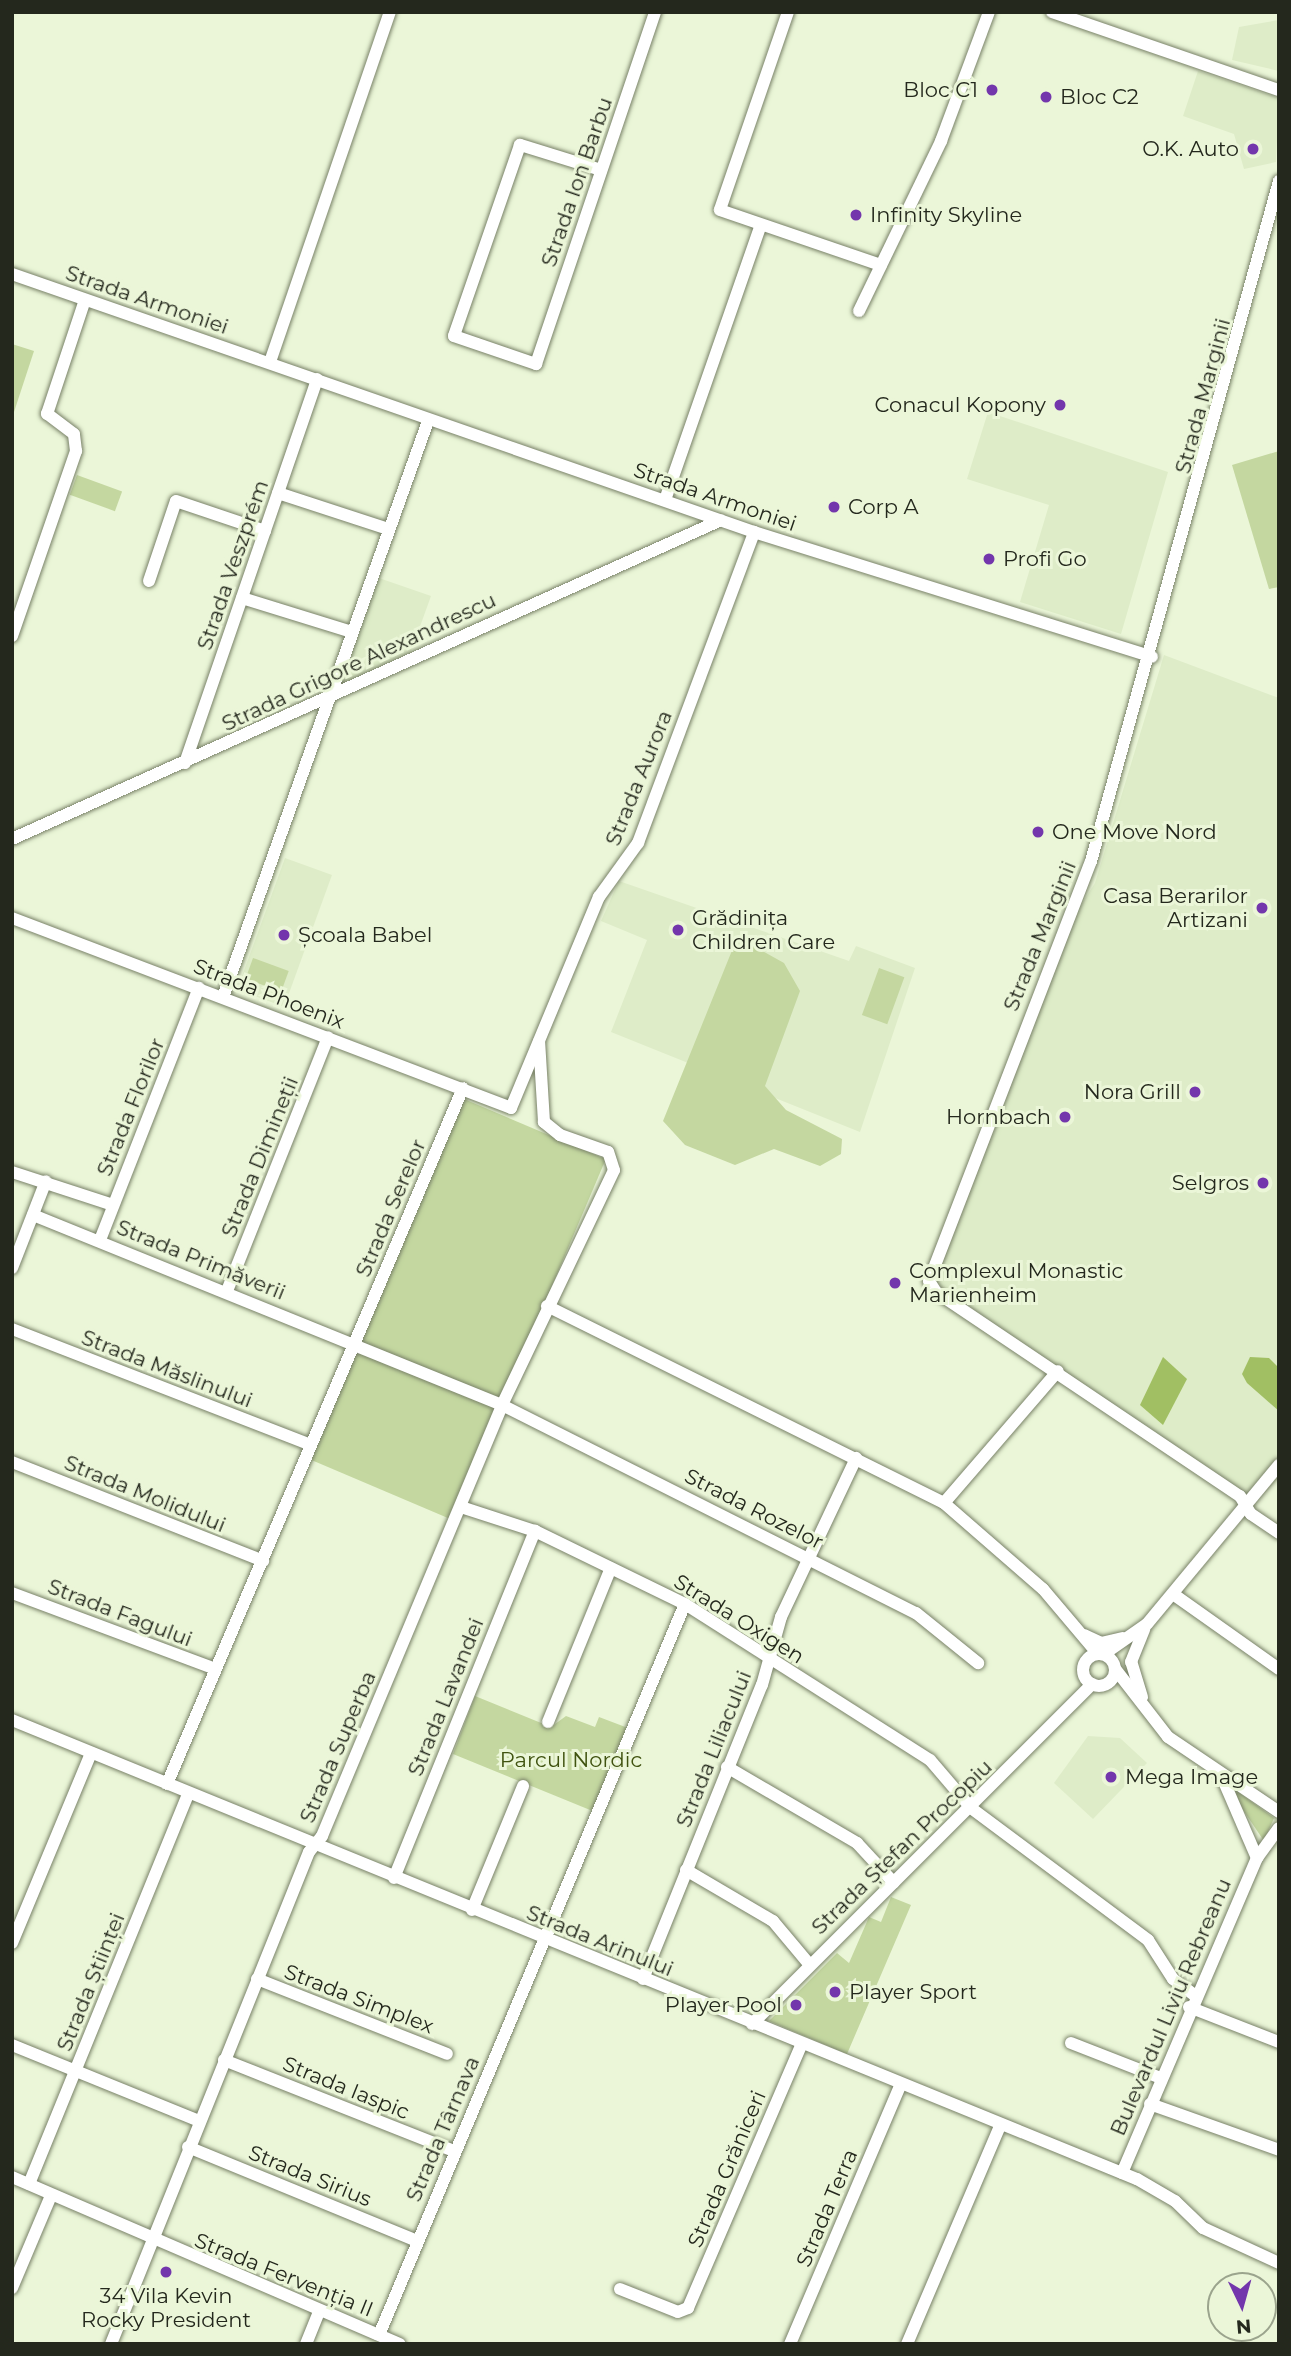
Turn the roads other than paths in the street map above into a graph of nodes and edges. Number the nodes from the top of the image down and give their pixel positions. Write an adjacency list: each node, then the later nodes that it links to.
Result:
1 (390, 12): 14 (street)
2 (655, 12): 7 (street, Strada Ion Barbu)
3 (788, 12): 9 (street)
4 (989, 12): 10 (street)
5 (1052, 12): 6 (street)
6 (1279, 90)
7 (601, 170): 7 (street, Strada Ion Barbu)
8 (1279, 181): 27 (street, Strada Marginii)
9 (761, 225): 10 (street); 18 (street)
10 (881, 265): 13 (street)
11 (12, 274): 12 (street, Strada Armoniei)
12 (85, 300): 14 (street, Strada Armoniei); 26 (street)
13 (859, 312)
14 (270, 362): 15 (street, Strada Armoniei)
15 (317, 379): 16 (street, Strada Armoniei); 17 (street, Strada Veszprém)
16 (428, 421): 18 (street, Strada Armoniei); 20 (street)
17 (278, 493): 20 (street); 21 (street, Strada Veszprém)
18 (665, 500): 19 (street, Strada Armoniei)
19 (721, 520): 22 (street, Strada Armoniei); 28 (street, Strada Grigore Alexandrescu)
20 (388, 529): 25 (street)
21 (265, 531): 23 (street); 24 (street, Strada Veszprém)
22 (754, 532): 27 (street, Strada Armoniei); 35 (street, Strada Aurora)
23 (149, 580)
24 (242, 598): 25 (street); 29 (street, Strada Veszprém)
25 (352, 632): 28 (street)
26 (12, 636)
27 (1152, 657): 48 (street, Strada Marginii)
28 (330, 697): 29 (street, Strada Grigore Alexandrescu); 33 (street)
29 (185, 763): 30 (street, Strada Grigore Alexandrescu)
30 (12, 839)
31 (12, 918): 32 (street, Strada Phoenix)
32 (199, 988): 33 (street, Strada Phoenix); 40 (street, Strada Florilor)
33 (223, 997): 34 (street, Strada Phoenix)
34 (328, 1037): 36 (street, Strada Phoenix); 44 (street, Strada Dimineții)
35 (539, 1041): 37 (street, Strada Aurora); 45 (street, Strada Superba)
36 (463, 1088): 37 (street, Strada Phoenix); 47 (street, Strada Serelor)
37 (511, 1108)
38 (12, 1172): 39 (street)
39 (46, 1181): 40 (street); 41 (street)
40 (113, 1205): 42 (street, Strada Florilor)
41 (33, 1215): 42 (street, Strada Primăverii); 43 (street)
42 (100, 1240): 44 (street, Strada Primăverii)
43 (12, 1268)
44 (227, 1291): 47 (street, Strada Primăverii)
45 (547, 1306): 49 (street, Strada Superba); 51 (street)
46 (12, 1329): 50 (street, Strada Măslinului)
47 (355, 1342): 49 (street, Strada Primăverii); 50 (street, Strada Serelor)
48 (1058, 1371): 54 (street); 55 (street, Strada Marginii)
49 (502, 1405): 56 (street, Strada Superba); 59 (street, Strada Rozelor)
50 (308, 1444): 60 (street, Strada Serelor)
51 (856, 1458): 54 (street); 59 (street, Strada Liliacului)
52 (12, 1462): 60 (street, Strada Molidului)
53 (1279, 1465): 55 (street)
54 (944, 1503): 66 (street)
55 (1245, 1505): 58 (street, Strada Marginii); 63 (street)
56 (461, 1507): 57 (street, Strada Oxigen); 90 (street, Strada Superba)
57 (535, 1531): 61 (street, Strada Oxigen); 93 (street, Strada Lavandei)
58 (1279, 1534)
59 (806, 1557): 69 (street, Strada Liliacului); 71 (street, Strada Rozelor)
60 (263, 1561): 73 (street, Strada Serelor)
61 (611, 1568): 64 (street, Strada Oxigen); 79 (street)
62 (12, 1592): 73 (street, Strada Fagului)
63 (1173, 1594): 65 (street); 74 (street)
64 (685, 1604): 69 (street, Strada Oxigen); 96 (street, Strada Târnava)
65 (1147, 1624): 66 (street); 67 (street); 80 (street)
66 (1071, 1626): 68 (street); 70 (street)
67 (1135, 1635): 68 (street); 72 (street)
68 (1101, 1654): 70 (street); 72 (street)
69 (769, 1661): 82 (street, Strada Liliacului); 87 (street, Strada Oxigen)
70 (1086, 1661): 75 (street, Strada Ștefan Procopiu)
71 (978, 1663)
72 (1115, 1667): 76 (street); 77 (street)
73 (215, 1669): 84 (street)
74 (1279, 1669)
75 (1088, 1680): 76 (street); 87 (street, Strada Ștefan Procopiu)
76 (1110, 1682): 77 (street)
77 (1143, 1710): 80 (street)
78 (12, 1720): 81 (street, Strada Arinului)
79 (548, 1723)
80 (1153, 1723): 83 (street)
81 (91, 1753): 84 (street, Strada Arinului); 97 (street)
82 (727, 1767): 92 (street, Strada Liliacului); 94 (street)
83 (1220, 1775): 88 (street); 91 (street)
84 (167, 1784): 86 (street, Strada Arinului)
85 (523, 1786): 95 (street)
86 (188, 1795): 90 (street, Strada Arinului); 109 (street, Strada Științei)
87 (971, 1808): 94 (street, Strada Ștefan Procopiu); 101 (street, Strada Oxigen)
88 (1279, 1812)
89 (1279, 1828): 91 (street, Bulevardul Liviu Rebreanu)
90 (313, 1846): 93 (street, Strada Arinului); 99 (street, Strada Superba)
91 (1257, 1858): 101 (street, Bulevardul Liviu Rebreanu)
92 (686, 1870): 98 (street); 100 (street, Strada Liliacului)
93 (394, 1878): 95 (street, Strada Arinului)
94 (894, 1882): 98 (street, Strada Ștefan Procopiu)
95 (472, 1910): 96 (street, Strada Arinului)
96 (546, 1941): 100 (street, Strada Arinului); 118 (street, Strada Târnava)
97 (12, 1943)
98 (809, 1964): 102 (street, Strada Ștefan Procopiu)
99 (257, 1979): 107 (street, Strada Simplex); 108 (street, Strada Superba)
100 (643, 1979): 102 (street, Strada Arinului)
101 (1192, 2001): 103 (street); 110 (street, Bulevardul Liviu Rebreanu)
102 (752, 2024): 106 (street, Strada Arinului)
103 (1279, 2042)
104 (1071, 2043): 110 (street)
105 (12, 2045): 109 (street)
106 (802, 2045): 111 (street, Strada Arinului); 128 (street, Strada Grăniceri)
107 (447, 2054)
108 (224, 2060): 114 (street, Strada Superba); 118 (street, Strada Iaspic)
109 (75, 2074): 114 (street); 122 (street, Strada Științei)
110 (1161, 2078): 112 (street, Bulevardul Liviu Rebreanu)
111 (900, 2086): 115 (street, Strada Arinului); 134 (street, Strada Terra)
112 (1150, 2104): 113 (street); 120 (street, Bulevardul Liviu Rebreanu)
113 (1176, 2113): 117 (street); 119 (street)
114 (199, 2121): 116 (street, Strada Superba)
115 (1000, 2126): 120 (street, Strada Arinului); 135 (street)
116 (188, 2147): 124 (street, Strada Superba); 125 (street, Strada Sirius)
117 (1279, 2150)
118 (454, 2151): 125 (street, Strada Târnava)
119 (1279, 2157)
120 (1122, 2173): 126 (street, Strada Arinului)
121 (12, 2177): 122 (street, Strada Fervenția II)
122 (29, 2184): 123 (street, Strada Fervenția II)
123 (50, 2198): 124 (street, Strada Fervenția II); 127 (street)
124 (153, 2241): 129 (street, Strada Fervenția II); 131 (street, Strada Superba)
125 (417, 2241): 130 (street, Strada Târnava)
126 (1279, 2263)
127 (12, 2288)
128 (621, 2289)
129 (319, 2311): 130 (street, Strada Fervenția II); 132 (street)
130 (379, 2334): 133 (street, Strada Fervenția II)
131 (111, 2344)
132 (306, 2344)
133 (400, 2344)
134 (790, 2344)
135 (907, 2344)

